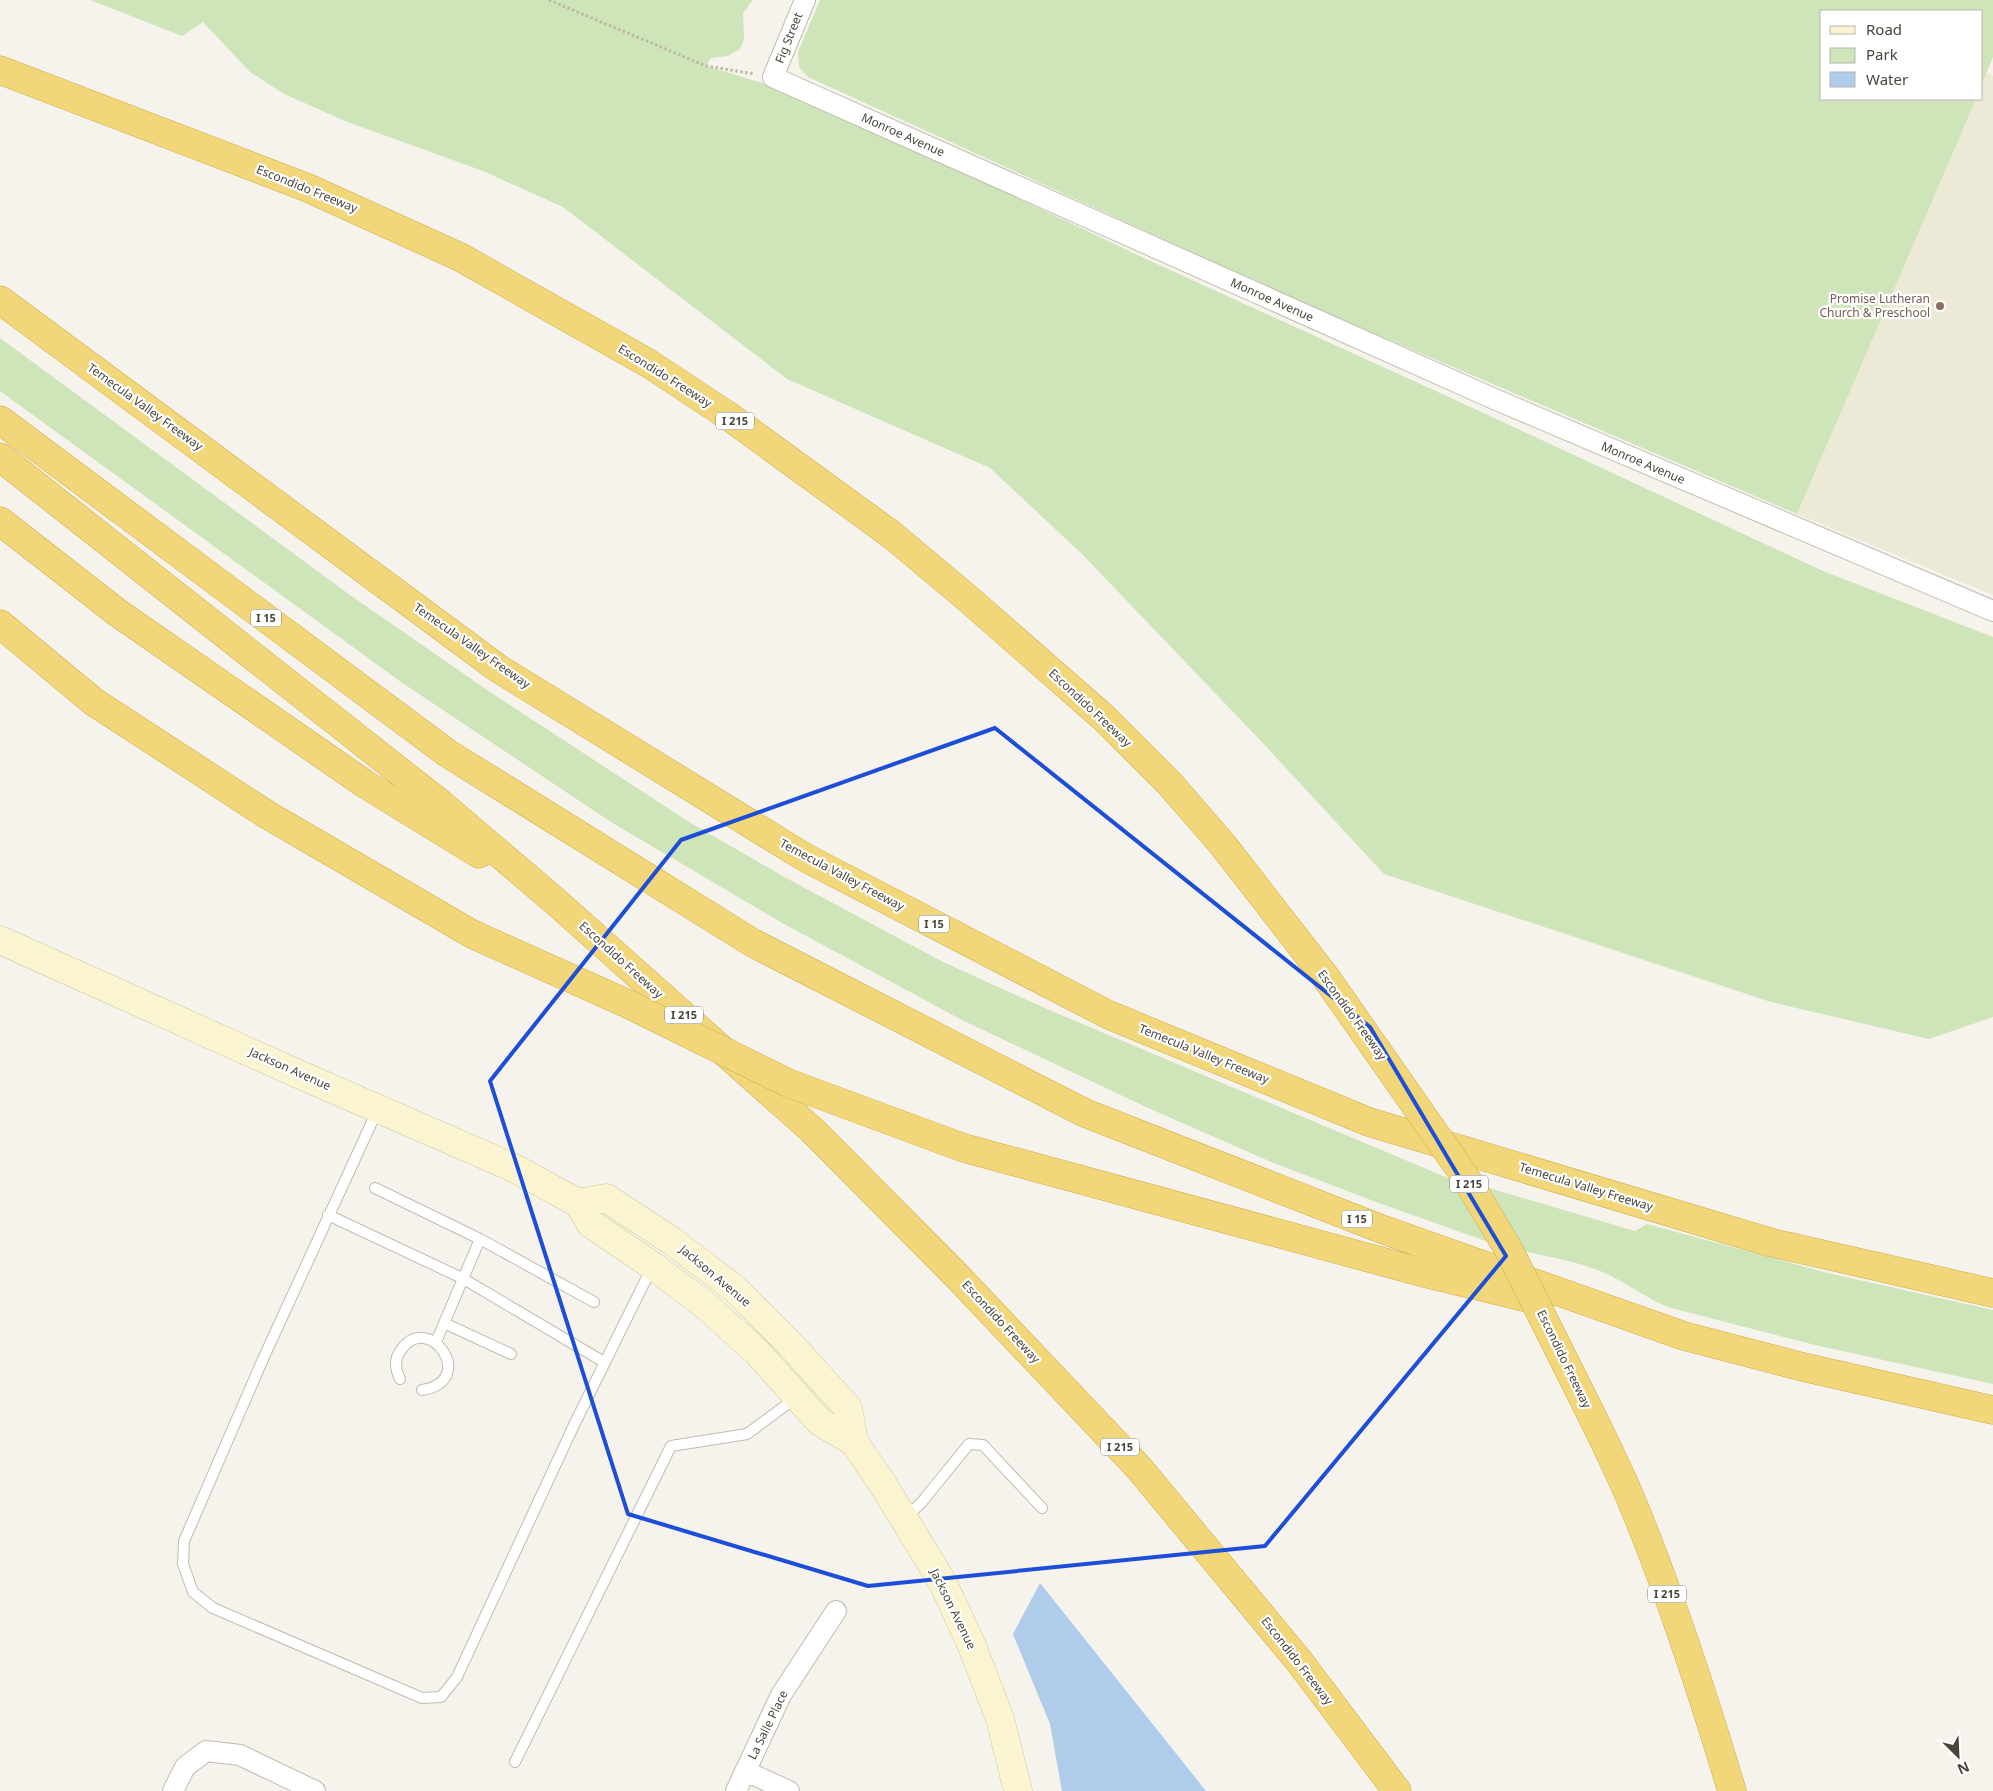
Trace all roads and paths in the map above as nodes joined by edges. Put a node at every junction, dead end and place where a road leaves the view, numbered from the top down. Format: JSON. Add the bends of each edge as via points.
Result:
{"nodes":[{"id":1,"x":549,"y":0,"type":"edge"},
{"id":2,"x":805,"y":0,"type":"edge"},
{"id":3,"x":0,"y":70,"type":"edge"},
{"id":4,"x":773,"y":77,"type":"junction"},
{"id":5,"x":0,"y":300,"type":"edge"},
{"id":6,"x":0,"y":420,"type":"edge"},
{"id":7,"x":0,"y":457,"type":"edge"},
{"id":8,"x":0,"y":521,"type":"edge"},
{"id":9,"x":1993,"y":612,"type":"edge"},
{"id":10,"x":0,"y":624,"type":"edge"},
{"id":11,"x":554,"y":901,"type":"junction"},
{"id":12,"x":0,"y":940,"type":"edge"},
{"id":13,"x":378,"y":1107,"type":"junction"},
{"id":14,"x":375,"y":1188,"type":"dead end"},
{"id":15,"x":578,"y":1203,"type":"junction"},
{"id":16,"x":328,"y":1215,"type":"junction"},
{"id":17,"x":480,"y":1239,"type":"junction"},
{"id":18,"x":653,"y":1266,"type":"junction"},
{"id":19,"x":462,"y":1278,"type":"junction"},
{"id":20,"x":1993,"y":1293,"type":"edge"},
{"id":21,"x":594,"y":1302,"type":"dead end"},
{"id":22,"x":444,"y":1323,"type":"junction"},
{"id":23,"x":1684,"y":1336,"type":"junction"},
{"id":24,"x":436,"y":1342,"type":"junction"},
{"id":25,"x":511,"y":1354,"type":"dead end"},
{"id":26,"x":604,"y":1362,"type":"junction"},
{"id":27,"x":817,"y":1373,"type":"junction"},
{"id":28,"x":400,"y":1379,"type":"dead end"},
{"id":29,"x":422,"y":1390,"type":"dead end"},
{"id":30,"x":798,"y":1396,"type":"junction"},
{"id":31,"x":1993,"y":1410,"type":"edge"},
{"id":32,"x":854,"y":1442,"type":"junction"},
{"id":33,"x":1042,"y":1508,"type":"dead end"},
{"id":34,"x":904,"y":1518,"type":"junction"},
{"id":35,"x":836,"y":1611,"type":"dead end"},
{"id":36,"x":515,"y":1762,"type":"dead end"},
{"id":37,"x":745,"y":1771,"type":"junction"},
{"id":38,"x":173,"y":1791,"type":"edge"},
{"id":39,"x":315,"y":1791,"type":"edge"},
{"id":40,"x":736,"y":1791,"type":"edge"},
{"id":41,"x":789,"y":1791,"type":"edge"},
{"id":42,"x":1018,"y":1791,"type":"edge"},
{"id":43,"x":1397,"y":1791,"type":"edge"},
{"id":44,"x":1732,"y":1791,"type":"edge"}],
"edges":[{"from":1,"to":4,"type":"path","via":[[706,66]]},
{"from":2,"to":4,"type":"street","name":"Fig Street"},
{"from":3,"to":44,"type":"highway","name":"Escondido Freeway","number":"I 215","bridge":true,"via":[[308,188],[460,257],[648,363],[727,415],[892,535],[1103,717],[1170,784],[1223,845],[1327,979],[1464,1175],[1510,1252],[1627,1490],[1705,1703]]},
{"from":4,"to":9,"type":"street","name":"Monroe Avenue","via":[[1492,398]]},
{"from":5,"to":20,"type":"highway","name":"Temecula Valley Freeway","number":"I 15","via":[[499,669],[806,858],[1110,1015],[1369,1122],[1770,1242]]},
{"from":6,"to":23,"type":"highway","number":"I 15","via":[[447,753],[752,943],[1085,1113],[1384,1230]]},
{"from":7,"to":11,"type":"highway","via":[[433,798]]},
{"from":8,"to":11,"type":"highway","via":[[118,613],[365,784]]},
{"from":10,"to":23,"type":"highway","bridge":true,"via":[[94,702],[266,814],[472,934],[628,1004],[788,1083],[964,1148],[1428,1274]]},
{"from":11,"to":43,"type":"highway","name":"Escondido Freeway","number":"I 215","via":[[812,1130],[1139,1468],[1299,1661]]},
{"from":12,"to":13,"type":"main road","name":"Jackson Avenue"},
{"from":13,"to":15,"type":"main road","name":"Jackson Avenue","via":[[514,1168]]},
{"from":13,"to":16,"type":"lane"},
{"from":14,"to":17,"type":"lane"},
{"from":15,"to":18,"type":"main road","name":"Jackson Avenue","via":[[591,1224]]},
{"from":15,"to":27,"type":"main road","name":"Jackson Avenue","via":[[606,1198],[672,1241],[734,1289]]},
{"from":16,"to":19,"type":"lane"},
{"from":16,"to":26,"type":"lane","via":[[184,1541],[183,1564],[193,1592],[214,1608],[422,1698],[441,1697],[457,1677]]},
{"from":17,"to":19,"type":"lane"},
{"from":17,"to":21,"type":"lane"},
{"from":18,"to":26,"type":"lane"},
{"from":18,"to":27,"type":"main road","via":[[670,1262],[684,1269],[788,1362]]},
{"from":18,"to":30,"type":"main road","name":"Jackson Avenue","via":[[742,1338]]},
{"from":19,"to":22,"type":"lane"},
{"from":19,"to":26,"type":"lane"},
{"from":22,"to":24,"type":"lane"},
{"from":22,"to":25,"type":"lane"},
{"from":23,"to":31,"type":"highway","number":"I 15"},
{"from":24,"to":28,"type":"lane","via":[[419,1338],[403,1346],[396,1362]]},
{"from":24,"to":29,"type":"lane","via":[[446,1355],[447,1372],[438,1385]]},
{"from":27,"to":32,"type":"main road","name":"Jackson Avenue","via":[[848,1408]]},
{"from":30,"to":32,"type":"main road","name":"Jackson Avenue","via":[[820,1422]]},
{"from":30,"to":36,"type":"lane","via":[[747,1434],[671,1446]]},
{"from":32,"to":34,"type":"main road","name":"Jackson Avenue"},
{"from":33,"to":34,"type":"lane","via":[[983,1445],[970,1444],[921,1503]]},
{"from":34,"to":42,"type":"main road","name":"Jackson Avenue","via":[[943,1583],[972,1646],[1000,1719]]},
{"from":35,"to":37,"type":"street","name":"La Salle Place","via":[[781,1695]]},
{"from":37,"to":40,"type":"street","name":"La Salle Place"},
{"from":37,"to":41,"type":"street"},
{"from":38,"to":39,"type":"street","via":[[185,1768],[206,1751],[240,1755]]}]}
